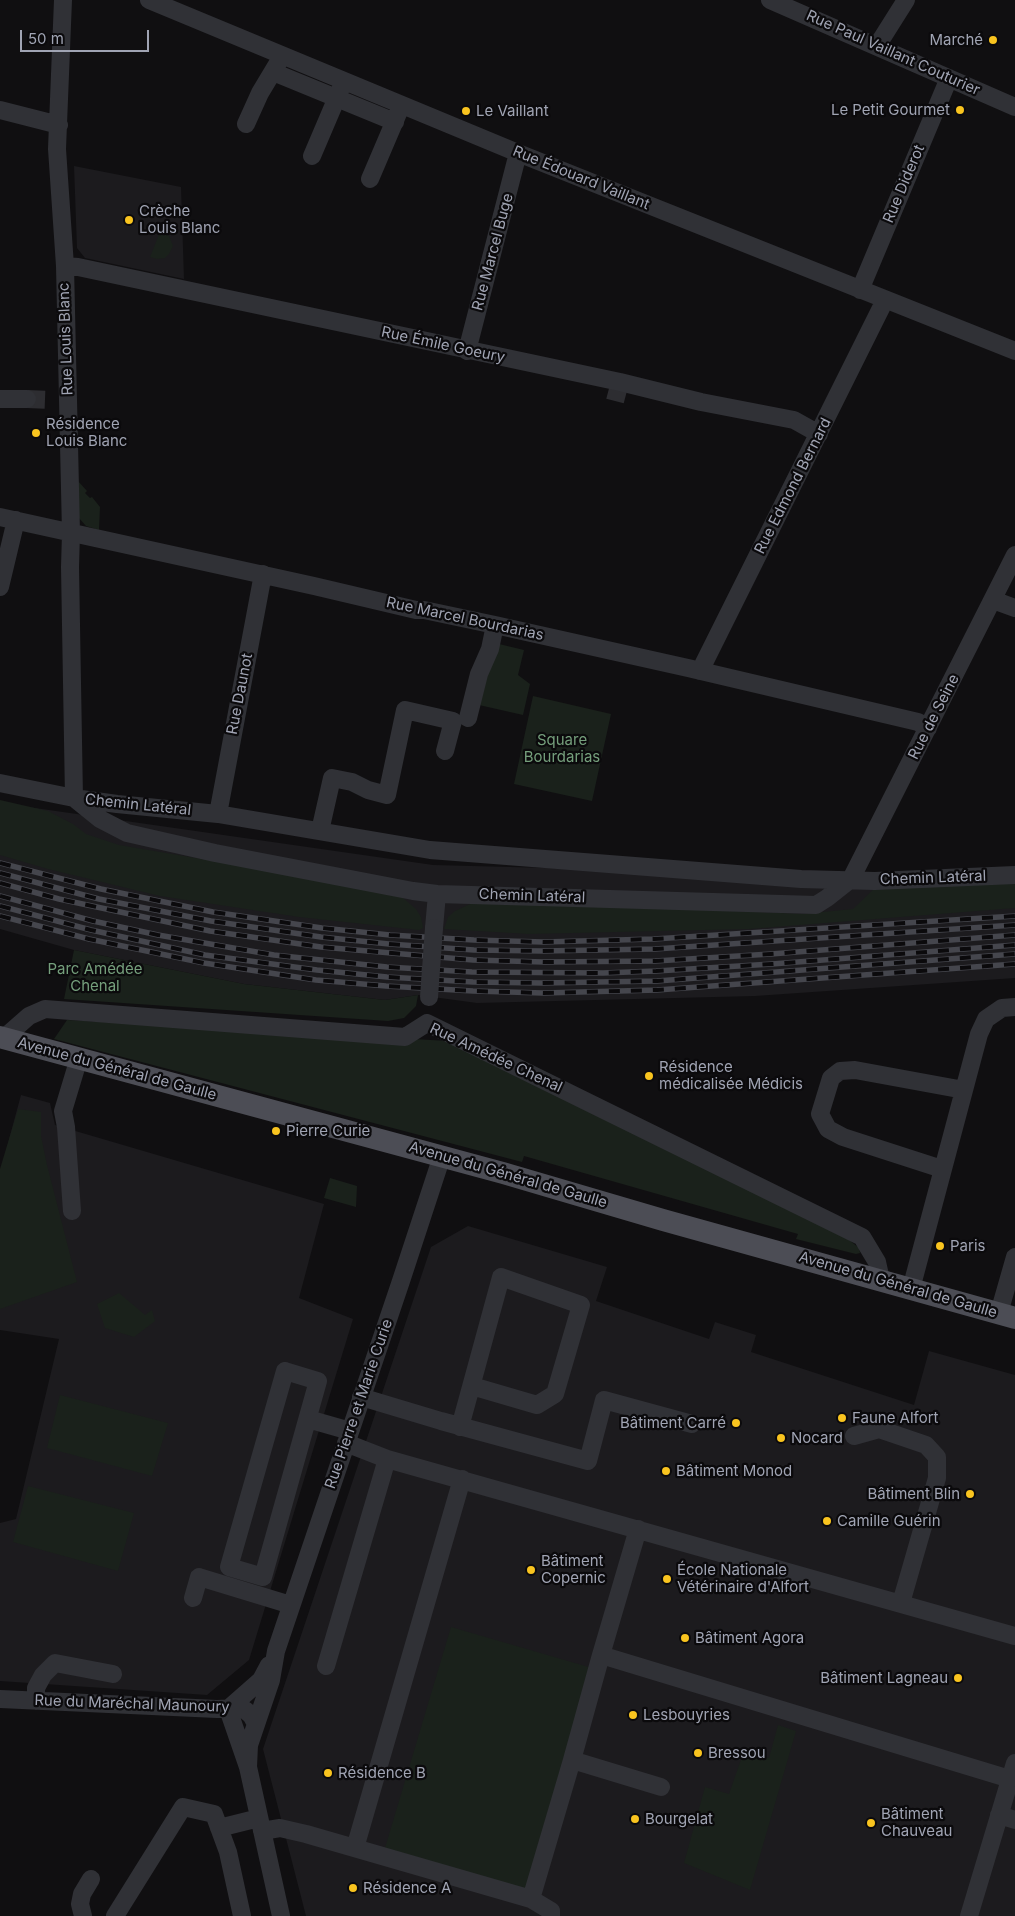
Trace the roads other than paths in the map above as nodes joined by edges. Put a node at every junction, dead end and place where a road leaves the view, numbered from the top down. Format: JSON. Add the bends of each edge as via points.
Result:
{"nodes":[{"id":1,"x":63,"y":0,"type":"edge"},
{"id":2,"x":149,"y":0,"type":"edge"},
{"id":3,"x":770,"y":0,"type":"edge"},
{"id":4,"x":906,"y":0,"type":"edge"},
{"id":5,"x":877,"y":46,"type":"junction"},
{"id":6,"x":283,"y":56,"type":"junction"},
{"id":7,"x":273,"y":72,"type":"junction"},
{"id":8,"x":949,"y":78,"type":"junction"},
{"id":9,"x":344,"y":81,"type":"junction"},
{"id":10,"x":336,"y":97,"type":"junction"},
{"id":11,"x":402,"y":105,"type":"junction"},
{"id":12,"x":1015,"y":107,"type":"edge"},
{"id":13,"x":0,"y":110,"type":"edge"},
{"id":14,"x":395,"y":122,"type":"junction"},
{"id":15,"x":246,"y":124,"type":"dead end"},
{"id":16,"x":58,"y":125,"type":"junction"},
{"id":17,"x":518,"y":153,"type":"junction"},
{"id":18,"x":312,"y":156,"type":"dead end"},
{"id":19,"x":370,"y":180,"type":"dead end"},
{"id":20,"x":64,"y":266,"type":"junction"},
{"id":21,"x":860,"y":290,"type":"junction"},
{"id":22,"x":885,"y":300,"type":"junction"},
{"id":23,"x":467,"y":351,"type":"junction"},
{"id":24,"x":1015,"y":351,"type":"edge"},
{"id":25,"x":0,"y":399,"type":"edge"},
{"id":26,"x":28,"y":399,"type":"tunnel mouth"},
{"id":27,"x":819,"y":434,"type":"junction"},
{"id":28,"x":8,"y":518,"type":"edge"},
{"id":29,"x":71,"y":532,"type":"junction"},
{"id":30,"x":1015,"y":555,"type":"edge"},
{"id":31,"x":263,"y":574,"type":"junction"},
{"id":32,"x":0,"y":587,"type":"edge"},
{"id":33,"x":992,"y":600,"type":"junction"},
{"id":34,"x":1015,"y":608,"type":"edge"},
{"id":35,"x":495,"y":625,"type":"junction"},
{"id":36,"x":700,"y":671,"type":"junction"},
{"id":37,"x":468,"y":718,"type":"dead end"},
{"id":38,"x":928,"y":728,"type":"junction"},
{"id":39,"x":445,"y":751,"type":"dead end"},
{"id":40,"x":0,"y":782,"type":"edge"},
{"id":41,"x":74,"y":798,"type":"junction"},
{"id":42,"x":218,"y":814,"type":"junction"},
{"id":43,"x":320,"y":831,"type":"junction"},
{"id":44,"x":1015,"y":875,"type":"edge"},
{"id":45,"x":851,"y":879,"type":"junction"},
{"id":46,"x":436,"y":894,"type":"junction"},
{"id":47,"x":1009,"y":1008,"type":"edge"},
{"id":48,"x":427,"y":1022,"type":"junction"},
{"id":49,"x":2,"y":1038,"type":"edge"},
{"id":50,"x":79,"y":1058,"type":"junction"},
{"id":51,"x":964,"y":1090,"type":"junction"},
{"id":52,"x":442,"y":1156,"type":"junction"},
{"id":53,"x":942,"y":1169,"type":"junction"},
{"id":54,"x":72,"y":1211,"type":"dead end"},
{"id":55,"x":1015,"y":1257,"type":"edge"},
{"id":56,"x":881,"y":1280,"type":"junction"},
{"id":57,"x":911,"y":1288,"type":"junction"},
{"id":58,"x":1007,"y":1315,"type":"edge"},
{"id":59,"x":472,"y":1386,"type":"junction"},
{"id":60,"x":361,"y":1397,"type":"junction"},
{"id":61,"x":308,"y":1419,"type":"junction"},
{"id":62,"x":692,"y":1424,"type":"dead end"},
{"id":63,"x":460,"y":1426,"type":"junction"},
{"id":64,"x":854,"y":1436,"type":"dead end"},
{"id":65,"x":348,"y":1437,"type":"junction"},
{"id":66,"x":387,"y":1458,"type":"junction"},
{"id":67,"x":462,"y":1480,"type":"junction"},
{"id":68,"x":638,"y":1530,"type":"junction"},
{"id":69,"x":193,"y":1598,"type":"dead end"},
{"id":70,"x":901,"y":1603,"type":"junction"},
{"id":71,"x":291,"y":1605,"type":"junction"},
{"id":72,"x":1015,"y":1636,"type":"edge"},
{"id":73,"x":276,"y":1651,"type":"junction"},
{"id":74,"x":601,"y":1655,"type":"junction"},
{"id":75,"x":326,"y":1666,"type":"dead end"},
{"id":76,"x":113,"y":1674,"type":"dead end"},
{"id":77,"x":0,"y":1699,"type":"edge"},
{"id":78,"x":36,"y":1701,"type":"junction"},
{"id":79,"x":228,"y":1709,"type":"junction"},
{"id":80,"x":256,"y":1724,"type":"junction"},
{"id":81,"x":572,"y":1760,"type":"junction"},
{"id":82,"x":248,"y":1767,"type":"junction"},
{"id":83,"x":1012,"y":1771,"type":"edge"},
{"id":84,"x":661,"y":1787,"type":"dead end"},
{"id":85,"x":1007,"y":1818,"type":"edge"},
{"id":86,"x":260,"y":1824,"type":"junction"},
{"id":87,"x":219,"y":1828,"type":"junction"},
{"id":88,"x":354,"y":1848,"type":"junction"},
{"id":89,"x":91,"y":1879,"type":"dead end"},
{"id":90,"x":531,"y":1899,"type":"junction"},
{"id":91,"x":552,"y":1914,"type":"edge"},
{"id":92,"x":83,"y":1916,"type":"edge"},
{"id":93,"x":115,"y":1916,"type":"edge"},
{"id":94,"x":242,"y":1916,"type":"edge"},
{"id":95,"x":281,"y":1916,"type":"edge"},
{"id":96,"x":968,"y":1916,"type":"edge"}],
"edges":[{"from":1,"to":16,"type":"street","name":"Rue Louis Blanc"},
{"from":2,"to":6,"type":"street","name":"Rue Édouard Vaillant"},
{"from":3,"to":5,"type":"street","name":"Rue Paul Vaillant Couturier"},
{"from":4,"to":5,"type":"street"},
{"from":5,"to":8,"type":"street","name":"Rue Paul Vaillant Couturier"},
{"from":6,"to":7,"type":"street"},
{"from":6,"to":9,"type":"street","name":"Rue Édouard Vaillant"},
{"from":7,"to":10,"type":"street"},
{"from":7,"to":15,"type":"street"},
{"from":8,"to":12,"type":"street","name":"Rue Paul Vaillant Couturier"},
{"from":8,"to":21,"type":"street","name":"Rue Diderot"},
{"from":9,"to":10,"type":"street"},
{"from":9,"to":11,"type":"street","name":"Rue Édouard Vaillant"},
{"from":10,"to":14,"type":"street"},
{"from":10,"to":18,"type":"street"},
{"from":11,"to":14,"type":"street"},
{"from":11,"to":17,"type":"street","name":"Rue Édouard Vaillant"},
{"from":13,"to":16,"type":"street"},
{"from":14,"to":19,"type":"street"},
{"from":16,"to":20,"type":"street","name":"Rue Louis Blanc"},
{"from":17,"to":21,"type":"street","name":"Rue Édouard Vaillant"},
{"from":17,"to":23,"type":"street","name":"Rue Marcel Buge"},
{"from":20,"to":23,"type":"street","name":"Rue Émile Goeury"},
{"from":20,"to":29,"type":"street","name":"Rue Louis Blanc","via":[[61,400]]},
{"from":21,"to":22,"type":"street","name":"Rue Édouard Vaillant"},
{"from":22,"to":24,"type":"street","name":"Rue Édouard Vaillant"},
{"from":22,"to":27,"type":"street","name":"Rue Edmond Bernard"},
{"from":23,"to":27,"type":"street","name":"Rue Émile Goeury","via":[[794,420]]},
{"from":25,"to":26,"type":"street"},
{"from":27,"to":36,"type":"street","name":"Rue Edmond Bernard"},
{"from":28,"to":29,"type":"street","name":"Rue Marcel Bourdarias"},
{"from":28,"to":32,"type":"street"},
{"from":29,"to":31,"type":"street","name":"Rue Marcel Bourdarias"},
{"from":29,"to":41,"type":"street","name":"Rue Louis Blanc"},
{"from":30,"to":33,"type":"street","name":"Rue de Seine"},
{"from":31,"to":35,"type":"street","name":"Rue Marcel Bourdarias","via":[[401,607]]},
{"from":31,"to":42,"type":"street","name":"Rue Daunot"},
{"from":33,"to":34,"type":"street"},
{"from":33,"to":38,"type":"street","name":"Rue de Seine"},
{"from":35,"to":36,"type":"street","name":"Rue Marcel Bourdarias"},
{"from":35,"to":37,"type":"street"},
{"from":36,"to":38,"type":"street","name":"Rue Marcel Bourdarias","via":[[918,722]]},
{"from":38,"to":45,"type":"street","name":"Rue de Seine"},
{"from":39,"to":43,"type":"street","via":[[453,721],[405,710],[387,795],[332,778]]},
{"from":40,"to":41,"type":"street"},
{"from":41,"to":42,"type":"street","name":"Chemin Latéral"},
{"from":41,"to":46,"type":"street","name":"Chemin Latéral","via":[[100,819],[127,833]]},
{"from":42,"to":43,"type":"street","name":"Chemin Latéral"},
{"from":43,"to":45,"type":"street","name":"Chemin Latéral","via":[[430,850],[801,879]]},
{"from":44,"to":45,"type":"street","name":"Chemin Latéral","via":[[875,881]]},
{"from":45,"to":46,"type":"street","name":"Chemin Latéral","via":[[816,905]]},
{"from":46,"to":48,"type":"street","bridge":true},
{"from":47,"to":51,"type":"street","via":[[986,1019]]},
{"from":48,"to":49,"type":"street","name":"Rue Amédée Chenal","via":[[405,1037],[45,1010],[29,1016]]},
{"from":48,"to":56,"type":"street","name":"Rue Amédée Chenal","via":[[862,1238],[877,1262]]},
{"from":49,"to":50,"type":"main road","name":"Avenue du Général de Gaulle"},
{"from":50,"to":52,"type":"main road","name":"Avenue du Général de Gaulle"},
{"from":50,"to":54,"type":"street","via":[[63,1111]]},
{"from":51,"to":53,"type":"street"},
{"from":51,"to":53,"type":"street","via":[[855,1070],[840,1071],[831,1078],[820,1114],[828,1129],[843,1137]]},
{"from":52,"to":56,"type":"main road","name":"Avenue du Général de Gaulle"},
{"from":52,"to":60,"type":"street","name":"Rue Pierre et Marie Curie"},
{"from":53,"to":57,"type":"street"},
{"from":55,"to":58,"type":"street"},
{"from":56,"to":57,"type":"main road","name":"Avenue du Général de Gaulle"},
{"from":57,"to":58,"type":"main road","name":"Avenue du Général de Gaulle"},
{"from":59,"to":59,"type":"street","via":[[537,1405],[555,1394],[581,1305],[501,1277]]},
{"from":59,"to":63,"type":"street"},
{"from":60,"to":63,"type":"street"},
{"from":60,"to":65,"type":"street","name":"Rue Pierre et Marie Curie"},
{"from":61,"to":61,"type":"street","via":[[318,1381],[285,1371],[228,1567],[263,1577]]},
{"from":61,"to":65,"type":"street"},
{"from":62,"to":63,"type":"street","via":[[604,1400],[588,1461]]},
{"from":64,"to":70,"type":"street","via":[[879,1430],[926,1445],[937,1457],[937,1478]]},
{"from":65,"to":66,"type":"street"},
{"from":65,"to":71,"type":"street","name":"Rue Pierre et Marie Curie"},
{"from":66,"to":67,"type":"street"},
{"from":66,"to":75,"type":"street"},
{"from":67,"to":68,"type":"street"},
{"from":67,"to":88,"type":"street"},
{"from":68,"to":70,"type":"street"},
{"from":68,"to":74,"type":"street"},
{"from":69,"to":71,"type":"street","via":[[199,1577]]},
{"from":70,"to":72,"type":"street"},
{"from":71,"to":73,"type":"street","name":"Rue Pierre et Marie Curie"},
{"from":73,"to":79,"type":"street","name":"Rue Pierre et Marie Curie","via":[[261,1680]]},
{"from":73,"to":80,"type":"street","name":"Rue Pierre et Marie Curie","via":[[271,1680]]},
{"from":74,"to":81,"type":"street"},
{"from":74,"to":83,"type":"street"},
{"from":76,"to":78,"type":"street","via":[[55,1664],[43,1675],[36,1688]]},
{"from":77,"to":78,"type":"street","name":"Rue du Maréchal Maunoury"},
{"from":78,"to":79,"type":"street","name":"Rue du Maréchal Maunoury"},
{"from":79,"to":80,"type":"street","name":"Rue du Maréchal Maunoury","via":[[245,1710]]},
{"from":79,"to":82,"type":"street","name":"Rue Pierre et Marie Curie"},
{"from":80,"to":82,"type":"street","name":"Rue Pierre et Marie Curie","via":[[249,1745]]},
{"from":81,"to":84,"type":"street"},
{"from":81,"to":90,"type":"street"},
{"from":82,"to":86,"type":"street","name":"Rue Pierre et Marie Curie"},
{"from":83,"to":85,"type":"street"},
{"from":85,"to":96,"type":"street"},
{"from":86,"to":87,"type":"street"},
{"from":86,"to":88,"type":"street"},
{"from":86,"to":95,"type":"street","name":"Rue Pierre et Marie Curie"},
{"from":87,"to":93,"type":"street","via":[[214,1814],[184,1807]]},
{"from":87,"to":94,"type":"street","via":[[228,1852]]},
{"from":88,"to":90,"type":"street"},
{"from":89,"to":92,"type":"street","via":[[82,1894]]},
{"from":90,"to":91,"type":"street"}]}
